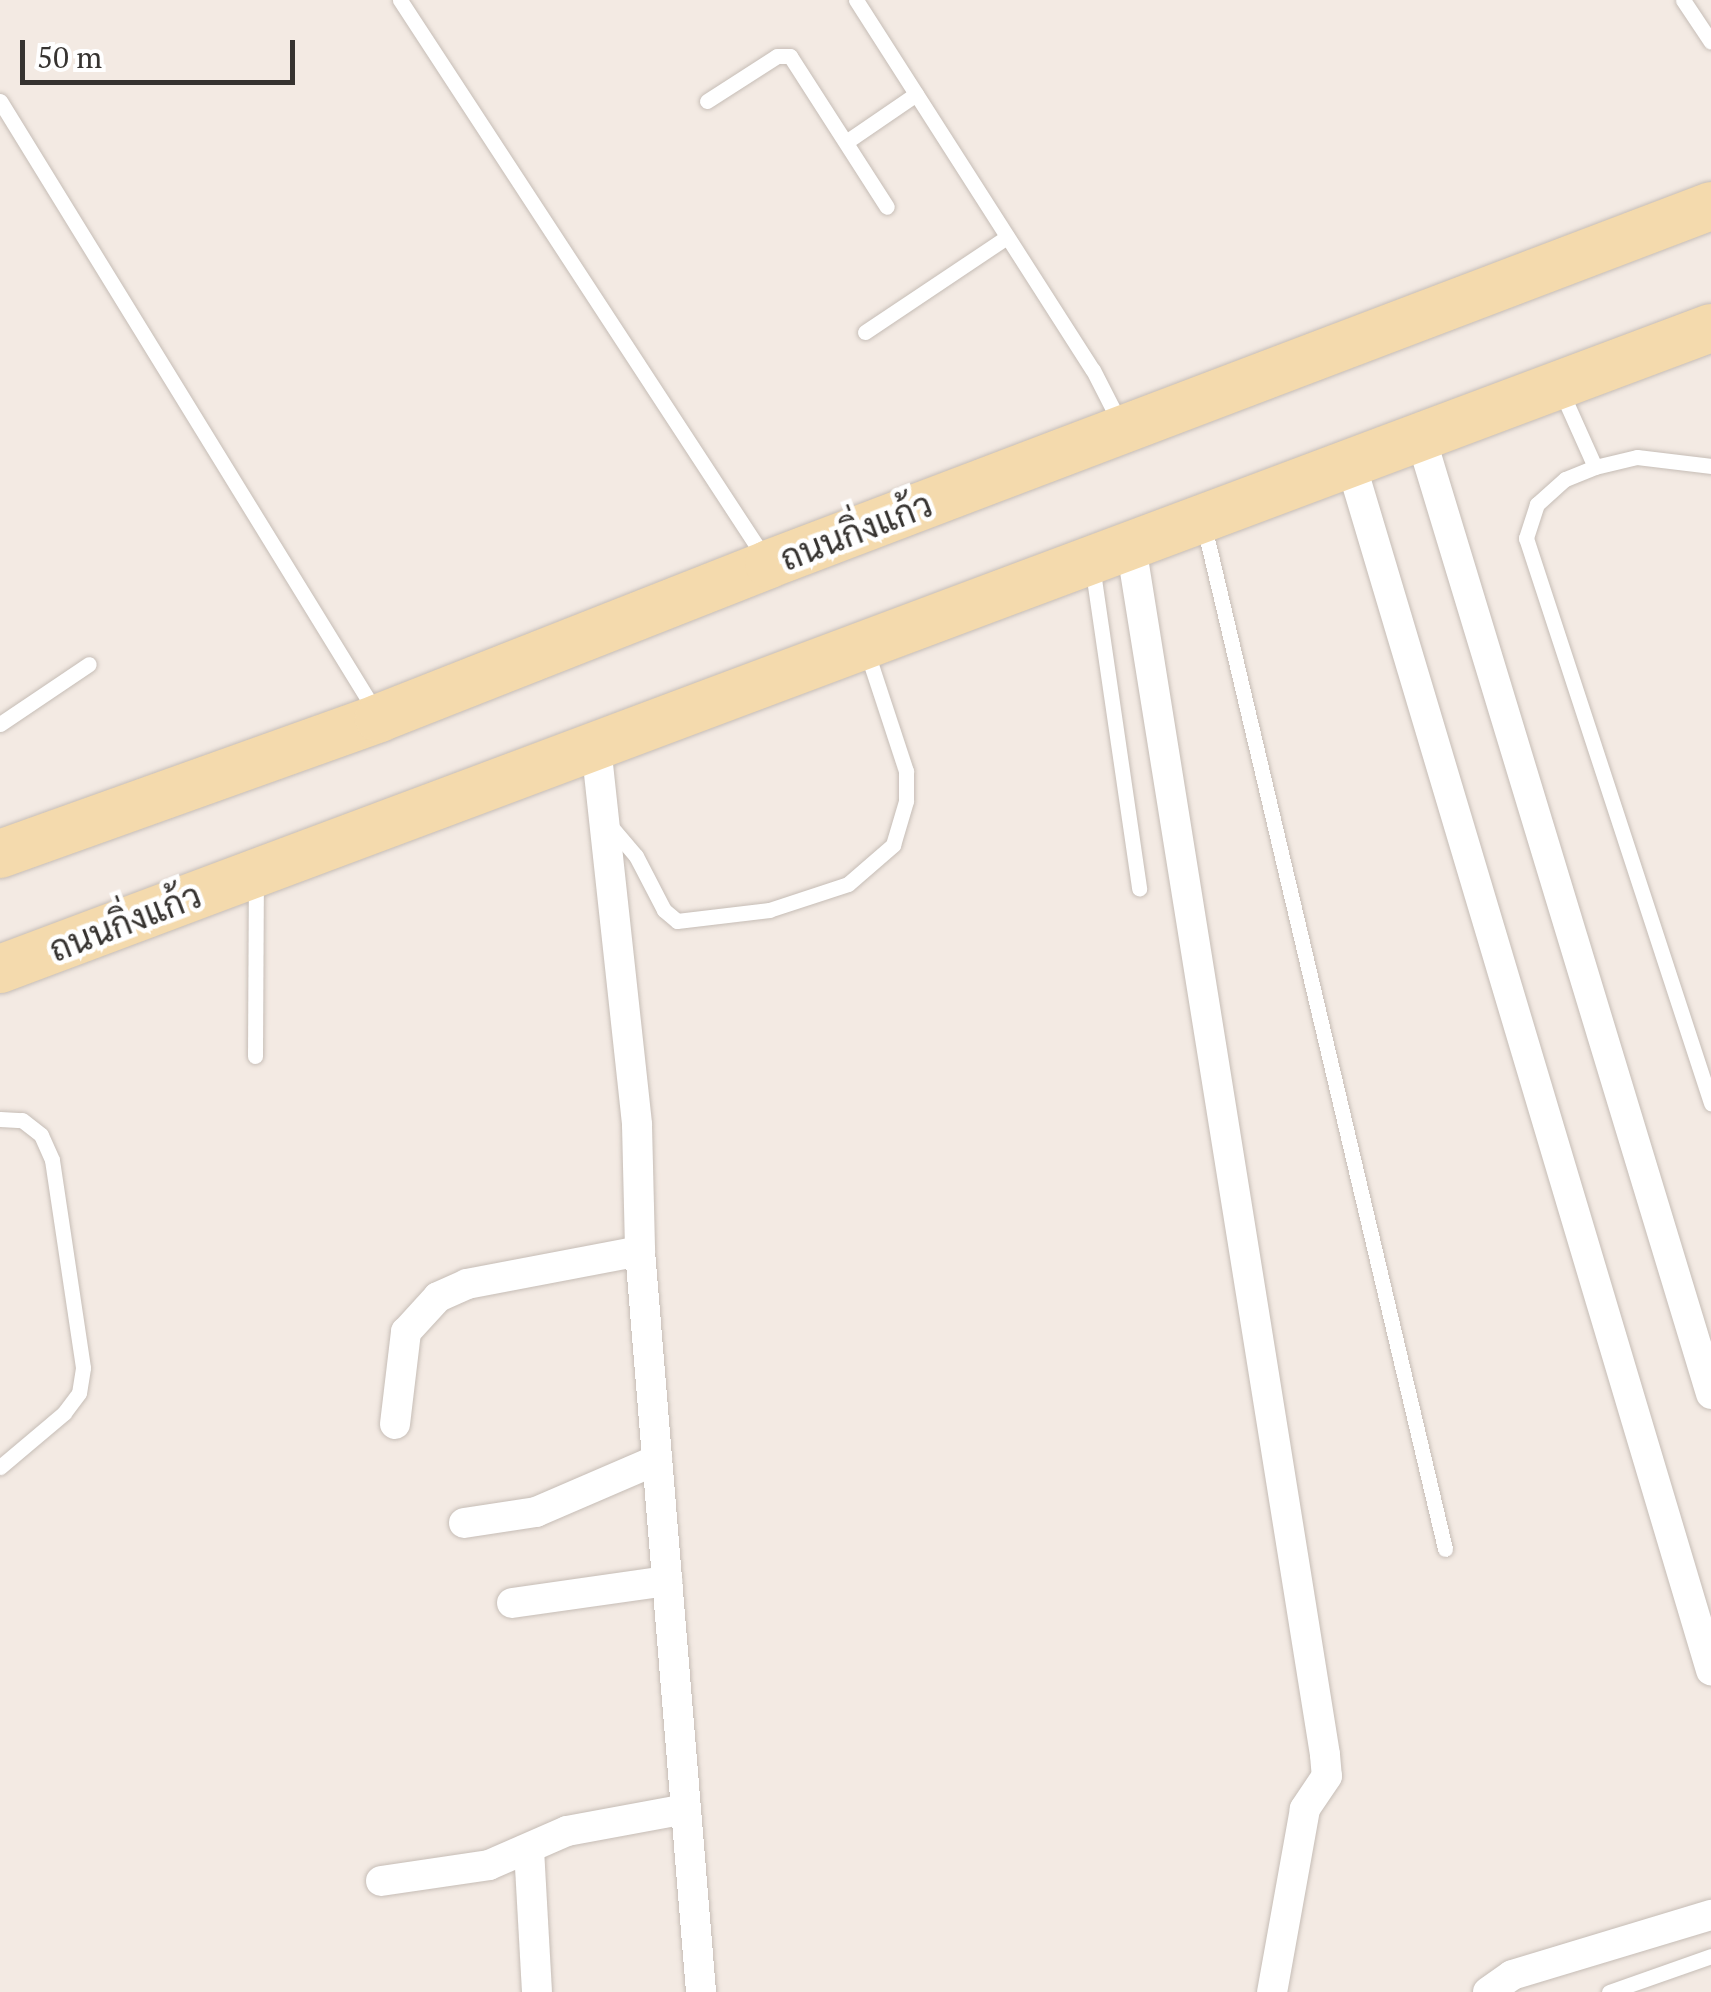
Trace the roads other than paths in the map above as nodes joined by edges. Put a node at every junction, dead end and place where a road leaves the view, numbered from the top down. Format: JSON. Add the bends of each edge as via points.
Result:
{"nodes":[{"id":1,"x":400,"y":0,"type":"edge"},
{"id":2,"x":856,"y":0,"type":"edge"},
{"id":3,"x":1683,"y":0,"type":"edge"},
{"id":4,"x":1711,"y":42,"type":"edge"},
{"id":5,"x":916,"y":94,"type":"junction"},
{"id":6,"x":0,"y":101,"type":"edge"},
{"id":7,"x":707,"y":101,"type":"dead end"},
{"id":8,"x":846,"y":142,"type":"junction"},
{"id":9,"x":1711,"y":206,"type":"edge"},
{"id":10,"x":888,"y":207,"type":"dead end"},
{"id":11,"x":1008,"y":237,"type":"junction"},
{"id":12,"x":1711,"y":328,"type":"edge"},
{"id":13,"x":865,"y":332,"type":"dead end"},
{"id":14,"x":1557,"y":383,"type":"junction"},
{"id":15,"x":1124,"y":431,"type":"junction"},
{"id":16,"x":1421,"y":438,"type":"junction"},
{"id":17,"x":1351,"y":464,"type":"junction"},
{"id":18,"x":1711,"y":466,"type":"edge"},
{"id":19,"x":1595,"y":467,"type":"junction"},
{"id":20,"x":1202,"y":520,"type":"junction"},
{"id":21,"x":1111,"y":554,"type":"junction"},
{"id":22,"x":769,"y":564,"type":"junction"},
{"id":23,"x":864,"y":646,"type":"junction"},
{"id":24,"x":89,"y":664,"type":"dead end"},
{"id":25,"x":379,"y":718,"type":"junction"},
{"id":26,"x":0,"y":724,"type":"edge"},
{"id":27,"x":596,"y":746,"type":"junction"},
{"id":28,"x":604,"y":819,"type":"junction"},
{"id":29,"x":0,"y":854,"type":"edge"},
{"id":30,"x":256,"y":872,"type":"junction"},
{"id":31,"x":1139,"y":889,"type":"dead end"},
{"id":32,"x":0,"y":968,"type":"edge"},
{"id":33,"x":255,"y":1056,"type":"dead end"},
{"id":34,"x":1711,"y":1103,"type":"edge"},
{"id":35,"x":0,"y":1119,"type":"edge"},
{"id":36,"x":640,"y":1252,"type":"junction"},
{"id":37,"x":1711,"y":1394,"type":"edge"},
{"id":38,"x":396,"y":1424,"type":"dead end"},
{"id":39,"x":658,"y":1460,"type":"junction"},
{"id":40,"x":0,"y":1467,"type":"edge"},
{"id":41,"x":464,"y":1523,"type":"dead end"},
{"id":42,"x":1445,"y":1549,"type":"dead end"},
{"id":43,"x":667,"y":1581,"type":"junction"},
{"id":44,"x":512,"y":1602,"type":"dead end"},
{"id":45,"x":1711,"y":1670,"type":"edge"},
{"id":46,"x":686,"y":1809,"type":"junction"},
{"id":47,"x":529,"y":1849,"type":"junction"},
{"id":48,"x":381,"y":1882,"type":"dead end"},
{"id":49,"x":1711,"y":1915,"type":"edge"},
{"id":50,"x":1711,"y":1956,"type":"edge"},
{"id":51,"x":538,"y":1992,"type":"edge"},
{"id":52,"x":701,"y":1992,"type":"edge"},
{"id":53,"x":1272,"y":1992,"type":"edge"},
{"id":54,"x":1488,"y":1992,"type":"edge"},
{"id":55,"x":1608,"y":1992,"type":"edge"}],
"edges":[{"from":1,"to":22,"type":"lane"},
{"from":2,"to":5,"type":"lane"},
{"from":3,"to":4,"type":"lane"},
{"from":5,"to":8,"type":"lane"},
{"from":5,"to":11,"type":"lane"},
{"from":6,"to":25,"type":"lane"},
{"from":7,"to":8,"type":"lane","via":[[777,56],[790,56]]},
{"from":8,"to":10,"type":"lane"},
{"from":9,"to":15,"type":"main road","name":"ถนนกิ่งแก้ว"},
{"from":11,"to":13,"type":"lane"},
{"from":11,"to":15,"type":"lane"},
{"from":12,"to":14,"type":"main road","name":"ถนนกิ่งแก้ว"},
{"from":14,"to":16,"type":"main road","name":"ถนนกิ่งแก้ว"},
{"from":14,"to":19,"type":"lane"},
{"from":15,"to":22,"type":"main road","name":"ถนนกิ่งแก้ว"},
{"from":16,"to":17,"type":"main road","name":"ถนนกิ่งแก้ว"},
{"from":16,"to":37,"type":"street"},
{"from":17,"to":20,"type":"main road","name":"ถนนกิ่งแก้ว"},
{"from":17,"to":45,"type":"street"},
{"from":18,"to":19,"type":"lane","via":[[1637,457]]},
{"from":19,"to":34,"type":"lane","via":[[1564,479],[1536,504],[1526,538]]},
{"from":20,"to":21,"type":"main road","name":"ถนนกิ่งแก้ว"},
{"from":20,"to":42,"type":"lane"},
{"from":21,"to":23,"type":"main road","name":"ถนนกิ่งแก้ว"},
{"from":21,"to":31,"type":"lane"},
{"from":21,"to":53,"type":"street","via":[[1324,1755],[1326,1776],[1305,1809]]},
{"from":22,"to":25,"type":"main road","name":"ถนนกิ่งแก้ว"},
{"from":23,"to":27,"type":"main road","name":"ถนนกิ่งแก้ว"},
{"from":23,"to":28,"type":"lane","via":[[906,771],[906,801],[892,845],[848,884],[769,910],[677,921]]},
{"from":24,"to":26,"type":"lane"},
{"from":25,"to":29,"type":"main road","name":"ถนนกิ่งแก้ว"},
{"from":27,"to":28,"type":"street"},
{"from":27,"to":30,"type":"main road","name":"ถนนกิ่งแก้ว"},
{"from":28,"to":36,"type":"street","via":[[636,1126]]},
{"from":30,"to":32,"type":"main road","name":"ถนนกิ่งแก้ว"},
{"from":30,"to":33,"type":"lane"},
{"from":35,"to":40,"type":"lane","via":[[22,1120],[40,1135],[52,1160],[82,1368],[79,1393],[64,1413]]},
{"from":36,"to":38,"type":"street","via":[[467,1284],[438,1297],[406,1332]]},
{"from":36,"to":39,"type":"street"},
{"from":39,"to":41,"type":"street","via":[[536,1512]]},
{"from":39,"to":43,"type":"street"},
{"from":43,"to":44,"type":"street"},
{"from":43,"to":46,"type":"street"},
{"from":46,"to":47,"type":"street","via":[[567,1831]]},
{"from":46,"to":52,"type":"street"},
{"from":47,"to":48,"type":"street","via":[[457,1872]]},
{"from":47,"to":51,"type":"street"},
{"from":49,"to":54,"type":"street","via":[[1512,1975]]},
{"from":50,"to":55,"type":"lane"}]}
